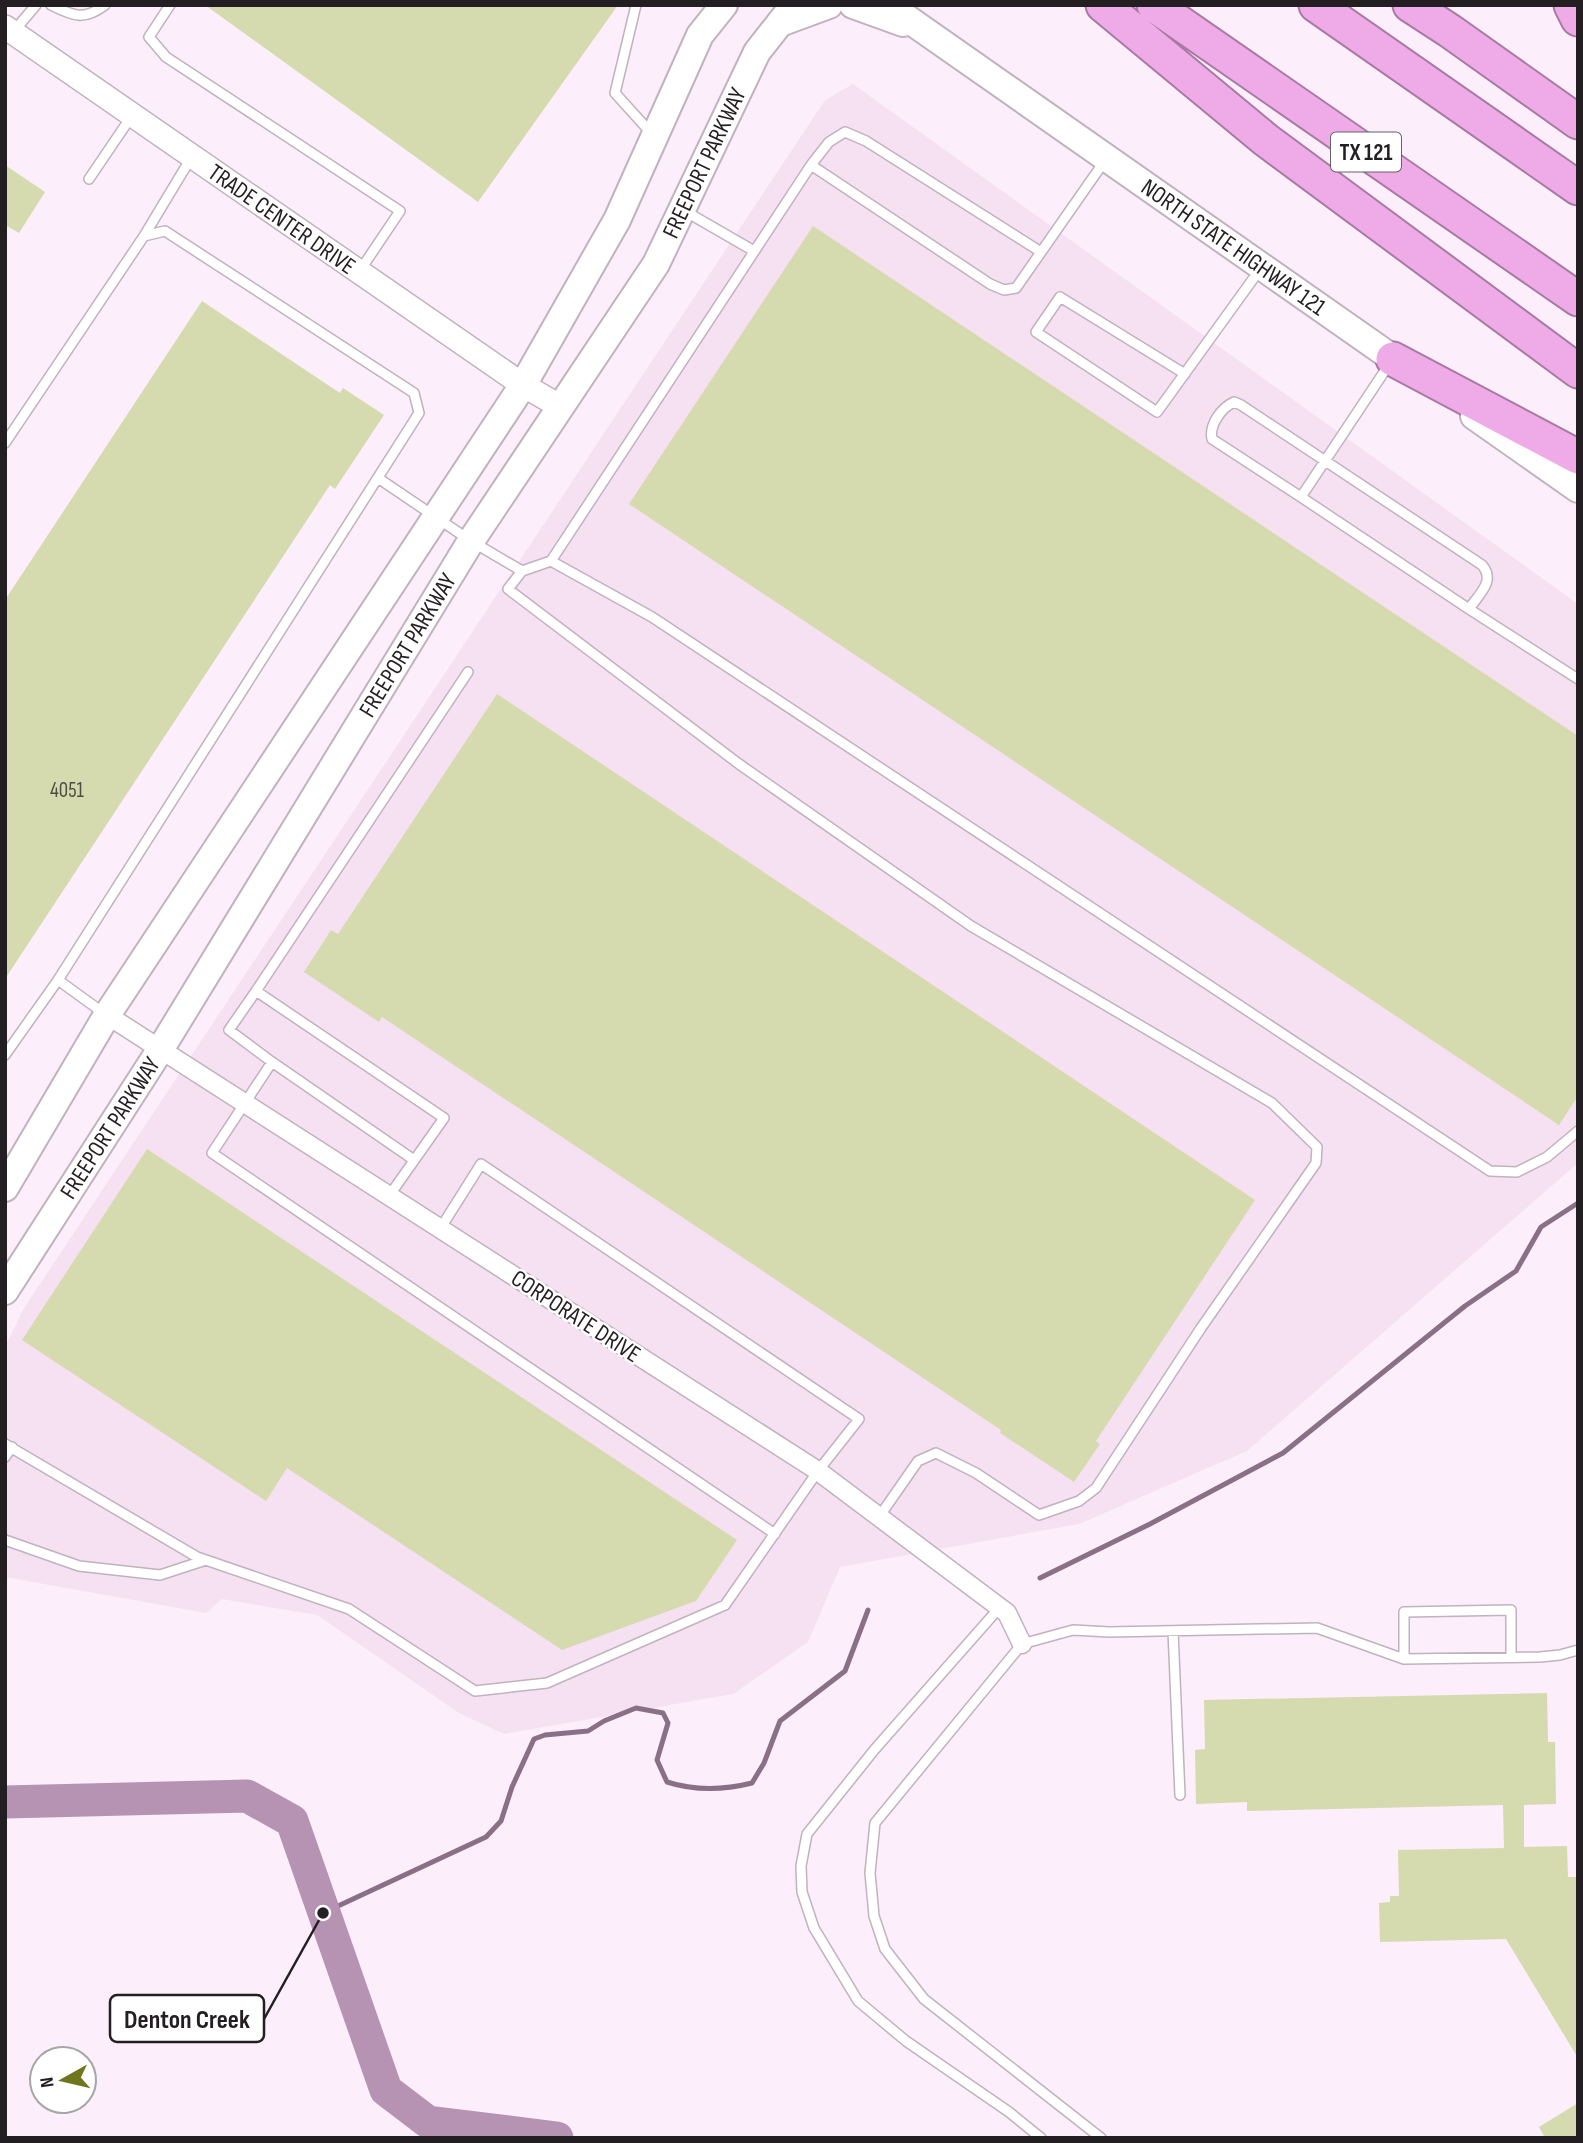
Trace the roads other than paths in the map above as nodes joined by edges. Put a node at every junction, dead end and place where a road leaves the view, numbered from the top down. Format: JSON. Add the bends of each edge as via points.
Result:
{"nodes":[{"id":1,"x":36,"y":5,"type":"edge"},
{"id":2,"x":51,"y":5,"type":"edge"},
{"id":3,"x":105,"y":5,"type":"edge"},
{"id":4,"x":170,"y":5,"type":"edge"},
{"id":5,"x":636,"y":5,"type":"edge"},
{"id":6,"x":724,"y":5,"type":"edge"},
{"id":7,"x":829,"y":5,"type":"edge"},
{"id":8,"x":853,"y":5,"type":"edge"},
{"id":9,"x":888,"y":5,"type":"edge"},
{"id":10,"x":909,"y":5,"type":"edge"},
{"id":11,"x":1103,"y":5,"type":"edge"},
{"id":12,"x":1154,"y":5,"type":"edge"},
{"id":13,"x":1316,"y":5,"type":"edge"},
{"id":14,"x":1410,"y":5,"type":"edge"},
{"id":15,"x":1571,"y":5,"type":"edge"},
{"id":16,"x":787,"y":14,"type":"edge"},
{"id":17,"x":1578,"y":19,"type":"edge"},
{"id":18,"x":9,"y":30,"type":"edge"},
{"id":19,"x":931,"y":34,"type":"junction"},
{"id":20,"x":132,"y":115,"type":"junction"},
{"id":21,"x":1578,"y":122,"type":"edge"},
{"id":22,"x":653,"y":136,"type":"junction"},
{"id":23,"x":192,"y":156,"type":"junction"},
{"id":24,"x":1107,"y":158,"type":"junction"},
{"id":25,"x":811,"y":166,"type":"junction"},
{"id":26,"x":89,"y":179,"type":"dead end"},
{"id":27,"x":1578,"y":188,"type":"edge"},
{"id":28,"x":682,"y":210,"type":"junction"},
{"id":29,"x":145,"y":236,"type":"junction"},
{"id":30,"x":754,"y":251,"type":"junction"},
{"id":31,"x":1041,"y":252,"type":"junction"},
{"id":32,"x":1262,"y":267,"type":"junction"},
{"id":33,"x":359,"y":272,"type":"junction"},
{"id":34,"x":1578,"y":299,"type":"edge"},
{"id":35,"x":1393,"y":359,"type":"junction"},
{"id":36,"x":1578,"y":371,"type":"edge"},
{"id":37,"x":1185,"y":374,"type":"junction"},
{"id":38,"x":523,"y":385,"type":"junction"},
{"id":39,"x":561,"y":407,"type":"junction"},
{"id":40,"x":5,"y":443,"type":"edge"},
{"id":41,"x":1578,"y":457,"type":"edge"},
{"id":42,"x":1325,"y":461,"type":"junction"},
{"id":43,"x":378,"y":478,"type":"junction"},
{"id":44,"x":1578,"y":489,"type":"edge"},
{"id":45,"x":1300,"y":497,"type":"junction"},
{"id":46,"x":436,"y":517,"type":"junction"},
{"id":47,"x":471,"y":541,"type":"junction"},
{"id":48,"x":551,"y":561,"type":"junction"},
{"id":49,"x":522,"y":571,"type":"junction"},
{"id":50,"x":1469,"y":609,"type":"junction"},
{"id":51,"x":468,"y":672,"type":"dead end"},
{"id":52,"x":1576,"y":674,"type":"edge"},
{"id":53,"x":58,"y":980,"type":"junction"},
{"id":54,"x":257,"y":991,"type":"junction"},
{"id":55,"x":107,"y":1015,"type":"junction"},
{"id":56,"x":160,"y":1050,"type":"junction"},
{"id":57,"x":5,"y":1055,"type":"edge"},
{"id":58,"x":272,"y":1062,"type":"junction"},
{"id":59,"x":246,"y":1105,"type":"junction"},
{"id":60,"x":1578,"y":1131,"type":"edge"},
{"id":61,"x":414,"y":1160,"type":"junction"},
{"id":62,"x":5,"y":1188,"type":"edge"},
{"id":63,"x":389,"y":1196,"type":"junction"},
{"id":64,"x":440,"y":1229,"type":"junction"},
{"id":65,"x":7,"y":1283,"type":"edge"},
{"id":66,"x":8,"y":1445,"type":"edge"},
{"id":67,"x":5,"y":1457,"type":"edge"},
{"id":68,"x":818,"y":1471,"type":"junction"},
{"id":69,"x":879,"y":1517,"type":"junction"},
{"id":70,"x":775,"y":1534,"type":"junction"},
{"id":71,"x":5,"y":1541,"type":"edge"},
{"id":72,"x":206,"y":1560,"type":"junction"},
{"id":73,"x":1000,"y":1607,"type":"junction"},
{"id":74,"x":1173,"y":1631,"type":"junction"},
{"id":75,"x":1022,"y":1644,"type":"junction"},
{"id":76,"x":1578,"y":1650,"type":"edge"},
{"id":77,"x":1511,"y":1656,"type":"junction"},
{"id":78,"x":1404,"y":1659,"type":"junction"},
{"id":79,"x":1180,"y":1795,"type":"dead end"},
{"id":80,"x":1041,"y":2138,"type":"edge"},
{"id":81,"x":1101,"y":2138,"type":"edge"}],
"edges":[{"from":1,"to":18,"type":"lane"},
{"from":2,"to":3,"type":"lane","via":[[73,16],[93,14]]},
{"from":4,"to":33,"type":"lane","via":[[149,37],[166,57],[400,211]]},
{"from":5,"to":22,"type":"lane","via":[[615,93]]},
{"from":6,"to":22,"type":"main road","name":"FREEPORT PARKWAY","via":[[700,35]]},
{"from":7,"to":16,"type":"main road"},
{"from":8,"to":19,"type":"main road"},
{"from":9,"to":19,"type":"main road","name":"NORTH STATE HIGHWAY 121"},
{"from":10,"to":19,"type":"main road"},
{"from":11,"to":36,"type":"highway","via":[[1266,140]]},
{"from":12,"to":34,"type":"highway","number":"TX 121"},
{"from":13,"to":27,"type":"highway"},
{"from":14,"to":21,"type":"highway"},
{"from":15,"to":17,"type":"highway"},
{"from":16,"to":28,"type":"main road","name":"FREEPORT PARKWAY","via":[[757,52]]},
{"from":18,"to":20,"type":"street","name":"TRADE CENTER DRIVE"},
{"from":19,"to":24,"type":"main road","name":"NORTH STATE HIGHWAY 121"},
{"from":20,"to":23,"type":"street","name":"TRADE CENTER DRIVE"},
{"from":20,"to":26,"type":"lane"},
{"from":22,"to":38,"type":"main road","name":"FREEPORT PARKWAY","via":[[617,220]]},
{"from":23,"to":29,"type":"lane"},
{"from":23,"to":33,"type":"street","name":"TRADE CENTER DRIVE"},
{"from":24,"to":31,"type":"lane"},
{"from":24,"to":32,"type":"main road","name":"NORTH STATE HIGHWAY 121"},
{"from":25,"to":30,"type":"lane"},
{"from":25,"to":31,"type":"lane","via":[[830,142],[845,132]]},
{"from":25,"to":31,"type":"lane","via":[[1004,290],[1016,288]]},
{"from":28,"to":30,"type":"lane"},
{"from":28,"to":39,"type":"main road","name":"FREEPORT PARKWAY","via":[[656,264]]},
{"from":29,"to":40,"type":"lane"},
{"from":29,"to":43,"type":"lane","via":[[164,231],[414,393],[419,413]]},
{"from":30,"to":48,"type":"lane"},
{"from":32,"to":35,"type":"main road","name":"NORTH STATE HIGHWAY 121"},
{"from":32,"to":37,"type":"lane"},
{"from":33,"to":38,"type":"street","name":"TRADE CENTER DRIVE"},
{"from":35,"to":41,"type":"highway"},
{"from":35,"to":42,"type":"lane"},
{"from":35,"to":44,"type":"main road","name":"NORTH STATE HIGHWAY 121"},
{"from":37,"to":37,"type":"lane","via":[[1157,412],[1036,332],[1060,297]]},
{"from":38,"to":39,"type":"street","name":"TRADE CENTER DRIVE"},
{"from":38,"to":46,"type":"main road","name":"FREEPORT PARKWAY"},
{"from":39,"to":47,"type":"main road","name":"FREEPORT PARKWAY"},
{"from":42,"to":45,"type":"lane"},
{"from":42,"to":45,"type":"lane","via":[[1234,402],[1214,423],[1212,439]]},
{"from":42,"to":50,"type":"lane","via":[[1482,565],[1489,581]]},
{"from":43,"to":46,"type":"lane"},
{"from":43,"to":53,"type":"lane"},
{"from":45,"to":50,"type":"lane"},
{"from":46,"to":47,"type":"lane"},
{"from":46,"to":55,"type":"main road","name":"FREEPORT PARKWAY"},
{"from":47,"to":49,"type":"lane"},
{"from":47,"to":56,"type":"main road","name":"FREEPORT PARKWAY"},
{"from":48,"to":49,"type":"lane"},
{"from":48,"to":60,"type":"lane","via":[[652,617],[1490,1171],[1517,1172],[1547,1157]]},
{"from":49,"to":69,"type":"lane","via":[[508,589],[738,764],[971,926],[1272,1102],[1317,1147],[1315,1163],[1096,1488],[1079,1501],[1038,1515],[976,1473],[936,1453],[918,1461]]},
{"from":50,"to":52,"type":"lane"},
{"from":51,"to":54,"type":"lane"},
{"from":53,"to":55,"type":"lane"},
{"from":53,"to":57,"type":"lane"},
{"from":54,"to":58,"type":"lane","via":[[229,1030]]},
{"from":54,"to":61,"type":"lane","via":[[444,1118]]},
{"from":55,"to":56,"type":"street","name":"CORPORATE DRIVE"},
{"from":55,"to":62,"type":"main road","name":"FREEPORT PARKWAY"},
{"from":56,"to":59,"type":"street","name":"CORPORATE DRIVE"},
{"from":56,"to":65,"type":"main road","name":"FREEPORT PARKWAY"},
{"from":58,"to":59,"type":"lane"},
{"from":58,"to":61,"type":"lane"},
{"from":59,"to":63,"type":"street","name":"CORPORATE DRIVE"},
{"from":59,"to":70,"type":"lane","via":[[212,1153]]},
{"from":61,"to":63,"type":"lane"},
{"from":63,"to":64,"type":"street","name":"CORPORATE DRIVE"},
{"from":64,"to":68,"type":"street","name":"CORPORATE DRIVE"},
{"from":64,"to":68,"type":"lane","via":[[481,1164],[859,1419]]},
{"from":66,"to":67,"type":"lane"},
{"from":66,"to":72,"type":"lane"},
{"from":68,"to":69,"type":"street","name":"CORPORATE DRIVE"},
{"from":68,"to":70,"type":"lane"},
{"from":69,"to":73,"type":"street","name":"CORPORATE DRIVE"},
{"from":70,"to":72,"type":"lane","via":[[726,1605],[547,1683],[475,1691],[349,1609]]},
{"from":71,"to":72,"type":"lane","via":[[79,1566],[160,1575]]},
{"from":73,"to":75,"type":"street","name":"CORPORATE DRIVE"},
{"from":73,"to":80,"type":"lane","via":[[807,1834],[802,1892],[814,1928],[858,2001],[905,2042]]},
{"from":74,"to":75,"type":"lane","via":[[1073,1630]]},
{"from":74,"to":78,"type":"lane","via":[[1317,1628]]},
{"from":74,"to":79,"type":"lane"},
{"from":75,"to":81,"type":"lane","via":[[875,1823],[870,1873],[874,1916],[885,1949],[924,1999]]},
{"from":76,"to":77,"type":"lane","via":[[1540,1657]]},
{"from":77,"to":78,"type":"lane"},
{"from":77,"to":78,"type":"lane","via":[[1511,1610],[1404,1612]]}]}
